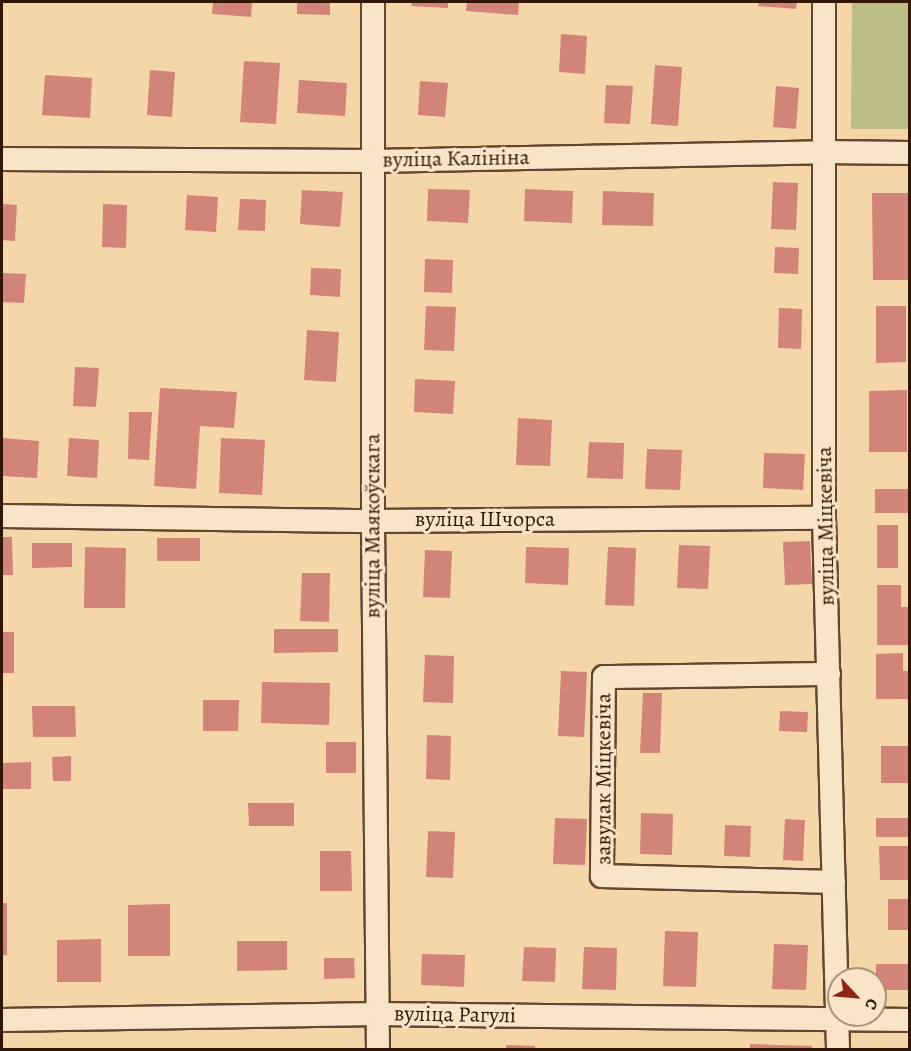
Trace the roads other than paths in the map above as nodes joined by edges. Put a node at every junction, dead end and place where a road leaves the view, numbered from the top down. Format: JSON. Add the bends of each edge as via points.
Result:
{"nodes":[{"id":1,"x":373,"y":2,"type":"edge"},
{"id":2,"x":824,"y":2,"type":"edge"},
{"id":3,"x":824,"y":152,"type":"junction"},
{"id":4,"x":909,"y":153,"type":"edge"},
{"id":5,"x":2,"y":159,"type":"edge"},
{"id":6,"x":372,"y":161,"type":"junction"},
{"id":7,"x":2,"y":516,"type":"edge"},
{"id":8,"x":824,"y":519,"type":"junction"},
{"id":9,"x":373,"y":521,"type":"junction"},
{"id":10,"x":829,"y":674,"type":"junction"},
{"id":11,"x":834,"y":882,"type":"junction"},
{"id":12,"x":836,"y":967,"type":"edge"},
{"id":13,"x":378,"y":1014,"type":"junction"},
{"id":14,"x":2,"y":1020,"type":"edge"},
{"id":15,"x":887,"y":1020,"type":"edge"},
{"id":16,"x":909,"y":1020,"type":"edge"},
{"id":17,"x":827,"y":1021,"type":"edge"},
{"id":18,"x":838,"y":1027,"type":"edge"},
{"id":19,"x":378,"y":1050,"type":"edge"},
{"id":20,"x":838,"y":1050,"type":"edge"}],
"edges":[{"from":1,"to":6,"type":"street","name":"вуліца Маякоўскага"},
{"from":2,"to":3,"type":"street","name":"вуліца Міцкевіча"},
{"from":3,"to":4,"type":"street","name":"вуліца Калініна"},
{"from":3,"to":6,"type":"street","name":"вуліца Калініна"},
{"from":3,"to":8,"type":"street","name":"вуліца Міцкевіча"},
{"from":5,"to":6,"type":"street","name":"вуліца Калініна"},
{"from":6,"to":9,"type":"street","name":"вуліца Маякоўскага"},
{"from":7,"to":9,"type":"street","name":"вуліца Шчорса"},
{"from":8,"to":9,"type":"street","name":"вуліца Шчорса"},
{"from":8,"to":10,"type":"street","name":"вуліца Міцкевіча"},
{"from":9,"to":13,"type":"street","name":"вуліца Маякоўскага"},
{"from":10,"to":11,"type":"street","name":"вуліца Міцкевіча"},
{"from":10,"to":11,"type":"street","name":"завулак Міцкевіча","via":[[604,677],[602,876]]},
{"from":11,"to":12,"type":"street","name":"вуліца Міцкевіча"},
{"from":13,"to":14,"type":"street","name":"вуліца Рагулі"},
{"from":13,"to":17,"type":"street","name":"вуліца Рагулі"},
{"from":13,"to":19,"type":"street","name":"вуліца Маякоўскага"},
{"from":15,"to":16,"type":"street","name":"вуліца Рагулі"},
{"from":18,"to":20,"type":"street","name":"вуліца Міцкевіча"}]}
